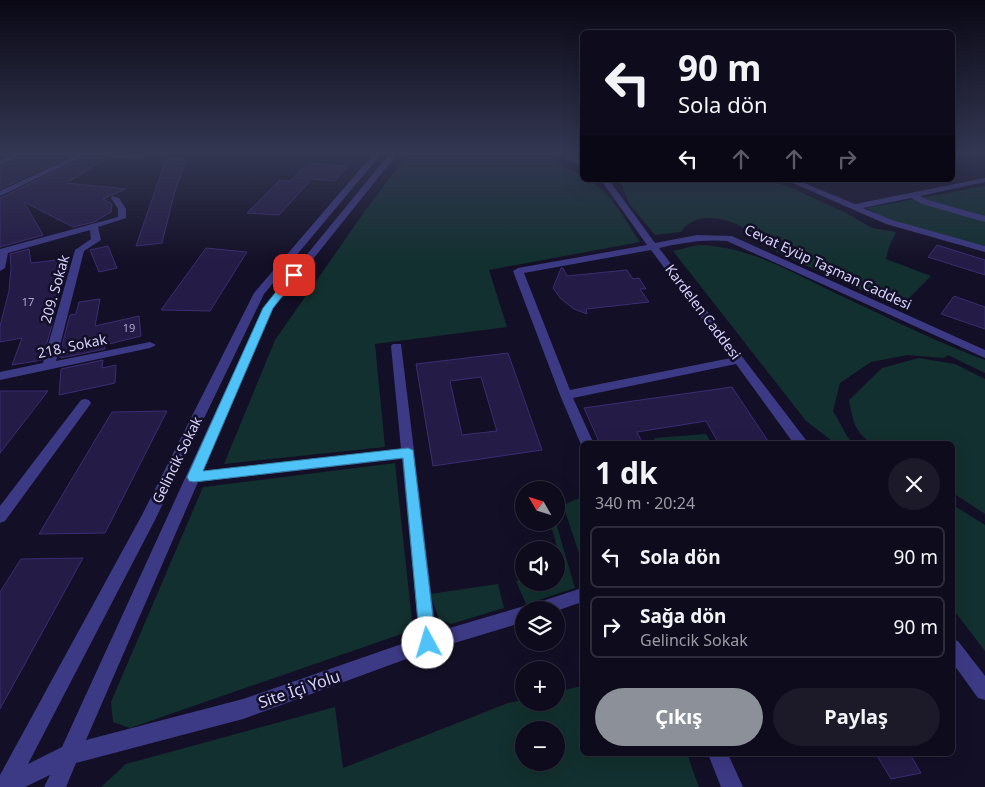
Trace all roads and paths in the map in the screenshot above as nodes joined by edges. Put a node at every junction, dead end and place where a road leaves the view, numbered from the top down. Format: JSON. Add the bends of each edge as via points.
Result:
{"nodes":[{"id":1,"x":349,"y":190,"type":"edge"},
{"id":2,"x":355,"y":190,"type":"edge"},
{"id":3,"x":612,"y":190,"type":"edge"},
{"id":4,"x":813,"y":190,"type":"edge"},
{"id":5,"x":938,"y":190,"type":"edge"},
{"id":6,"x":912,"y":195,"type":"junction"},
{"id":7,"x":115,"y":198,"type":"dead end"},
{"id":8,"x":854,"y":207,"type":"junction"},
{"id":9,"x":985,"y":219,"type":"edge"},
{"id":10,"x":94,"y":227,"type":"junction"},
{"id":11,"x":653,"y":247,"type":"junction"},
{"id":12,"x":985,"y":249,"type":"edge"},
{"id":13,"x":2,"y":252,"type":"edge"},
{"id":14,"x":0,"y":268,"type":"edge"},
{"id":15,"x":282,"y":290,"type":"junction"},
{"id":16,"x":259,"y":293,"type":"junction"},
{"id":17,"x":150,"y":345,"type":"dead end"},
{"id":18,"x":397,"y":346,"type":"dead end"},
{"id":19,"x":985,"y":354,"type":"edge"},
{"id":20,"x":739,"y":360,"type":"junction"},
{"id":21,"x":48,"y":367,"type":"junction"},
{"id":22,"x":0,"y":376,"type":"edge"},
{"id":23,"x":566,"y":395,"type":"junction"},
{"id":24,"x":84,"y":403,"type":"dead end"},
{"id":25,"x":586,"y":441,"type":"edge"},
{"id":26,"x":800,"y":441,"type":"edge"},
{"id":27,"x":408,"y":453,"type":"junction"},
{"id":28,"x":194,"y":477,"type":"junction"},
{"id":29,"x":0,"y":517,"type":"edge"},
{"id":30,"x":580,"y":596,"type":"edge"},
{"id":31,"x":564,"y":601,"type":"edge"},
{"id":32,"x":515,"y":617,"type":"edge"},
{"id":33,"x":428,"y":643,"type":"junction"},
{"id":34,"x":955,"y":651,"type":"edge"},
{"id":35,"x":985,"y":691,"type":"edge"},
{"id":36,"x":70,"y":754,"type":"junction"},
{"id":37,"x":719,"y":756,"type":"edge"},
{"id":38,"x":4,"y":786,"type":"edge"},
{"id":39,"x":55,"y":787,"type":"edge"},
{"id":40,"x":732,"y":787,"type":"edge"}],
"edges":[{"from":1,"to":16,"type":"street","name":"Gelincik Sokak"},
{"from":2,"to":15,"type":"street","name":"Gelincik Sokak"},
{"from":3,"to":11,"type":"street","name":"Kardelen Caddesi"},
{"from":4,"to":8,"type":"street"},
{"from":5,"to":6,"type":"street"},
{"from":6,"to":8,"type":"street"},
{"from":6,"to":9,"type":"street","via":[[925,202]]},
{"from":7,"to":10,"type":"street","name":"209. Sokak","via":[[122,209],[122,218]]},
{"from":8,"to":12,"type":"street","via":[[896,225]]},
{"from":10,"to":13,"type":"street","name":"209. Sokak"},
{"from":10,"to":21,"type":"street","name":"209. Sokak","via":[[96,240],[80,250]]},
{"from":11,"to":19,"type":"street","name":"Cevat Eyüp Taşman Caddesi","via":[[709,235],[735,240]]},
{"from":11,"to":20,"type":"street","name":"Kardelen Caddesi"},
{"from":11,"to":23,"type":"street","name":"Cevat Eyüp Taşman Caddesi","via":[[518,271]]},
{"from":13,"to":14,"type":"street"},
{"from":15,"to":16,"type":"street"},
{"from":15,"to":28,"type":"street","name":"Gelincik Sokak","via":[[268,308]]},
{"from":16,"to":38,"type":"street","name":"Gelincik Sokak","via":[[152,511]]},
{"from":17,"to":21,"type":"street","name":"218. Sokak"},
{"from":18,"to":27,"type":"street"},
{"from":20,"to":23,"type":"street"},
{"from":20,"to":26,"type":"street","name":"Kardelen Caddesi"},
{"from":21,"to":22,"type":"street","name":"218. Sokak"},
{"from":23,"to":25,"type":"street"},
{"from":24,"to":29,"type":"street"},
{"from":27,"to":28,"type":"street"},
{"from":27,"to":33,"type":"street"},
{"from":28,"to":36,"type":"street","name":"Gelincik Sokak"},
{"from":30,"to":31,"type":"street"},
{"from":32,"to":33,"type":"street","name":"Site İçi Yolu"},
{"from":33,"to":36,"type":"street","name":"Site İçi Yolu","via":[[243,709]]},
{"from":34,"to":35,"type":"street"},
{"from":36,"to":38,"type":"street","name":"Site İçi Yolu"},
{"from":36,"to":39,"type":"street","name":"Gelincik Sokak"},
{"from":37,"to":40,"type":"street"}]}
